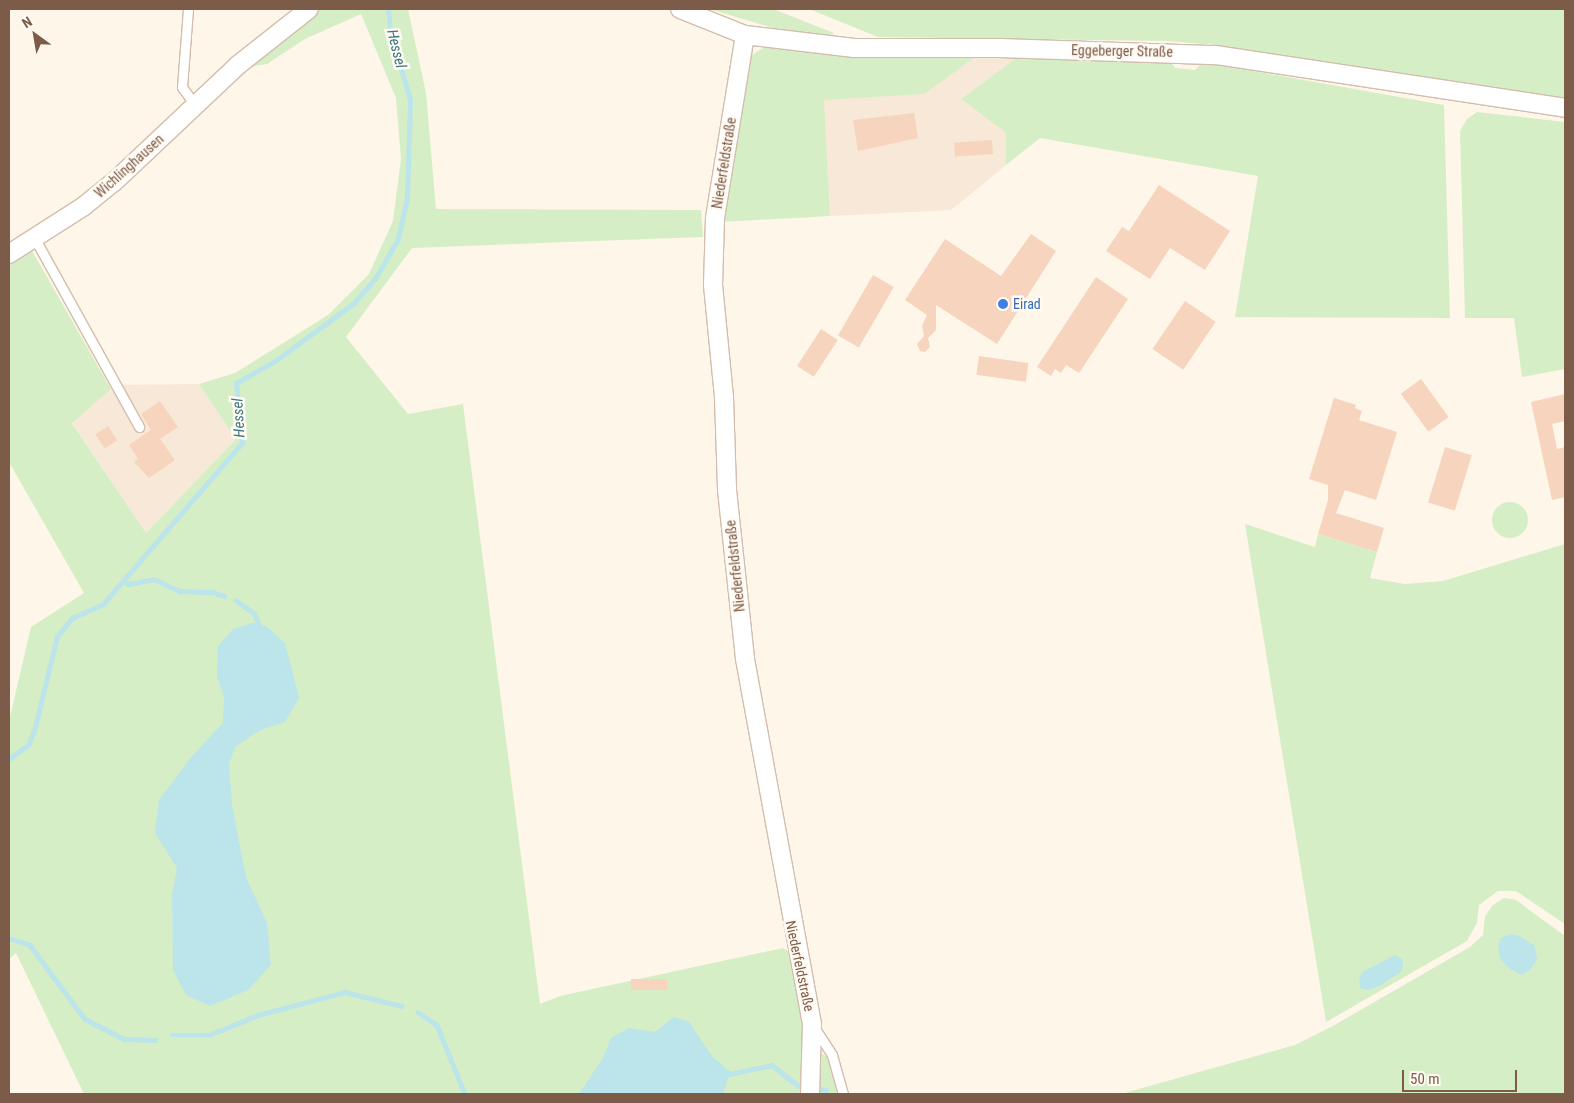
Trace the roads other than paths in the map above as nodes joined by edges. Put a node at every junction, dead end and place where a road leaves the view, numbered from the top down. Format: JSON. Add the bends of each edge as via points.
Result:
{"nodes":[{"id":1,"x":188,"y":9,"type":"edge"},
{"id":2,"x":309,"y":9,"type":"edge"},
{"id":3,"x":680,"y":9,"type":"edge"},
{"id":4,"x":745,"y":35,"type":"junction"},
{"id":5,"x":195,"y":105,"type":"junction"},
{"id":6,"x":1565,"y":108,"type":"edge"},
{"id":7,"x":35,"y":238,"type":"junction"},
{"id":8,"x":9,"y":254,"type":"edge"},
{"id":9,"x":138,"y":427,"type":"dead end"},
{"id":10,"x":812,"y":1024,"type":"junction"},
{"id":11,"x":811,"y":1088,"type":"edge"},
{"id":12,"x":843,"y":1094,"type":"edge"}],
"edges":[{"from":1,"to":5,"type":"lane","via":[[182,87]]},
{"from":2,"to":5,"type":"street","name":"Wichlinghausen","via":[[238,65]]},
{"from":3,"to":4,"type":"street","name":"Eggeberger Straße"},
{"from":4,"to":6,"type":"street","name":"Eggeberger Straße","via":[[854,48],[1010,48],[1216,55]]},
{"from":4,"to":10,"type":"street","name":"Niederfeldstraße","via":[[714,218],[713,285],[724,398],[727,490],[745,660]]},
{"from":5,"to":7,"type":"street","name":"Wichlinghausen","via":[[114,182]]},
{"from":7,"to":8,"type":"street","name":"Wichlinghausen"},
{"from":7,"to":9,"type":"lane"},
{"from":10,"to":11,"type":"street","name":"Niederfeldstraße"},
{"from":10,"to":12,"type":"lane","via":[[832,1055]]}]}
